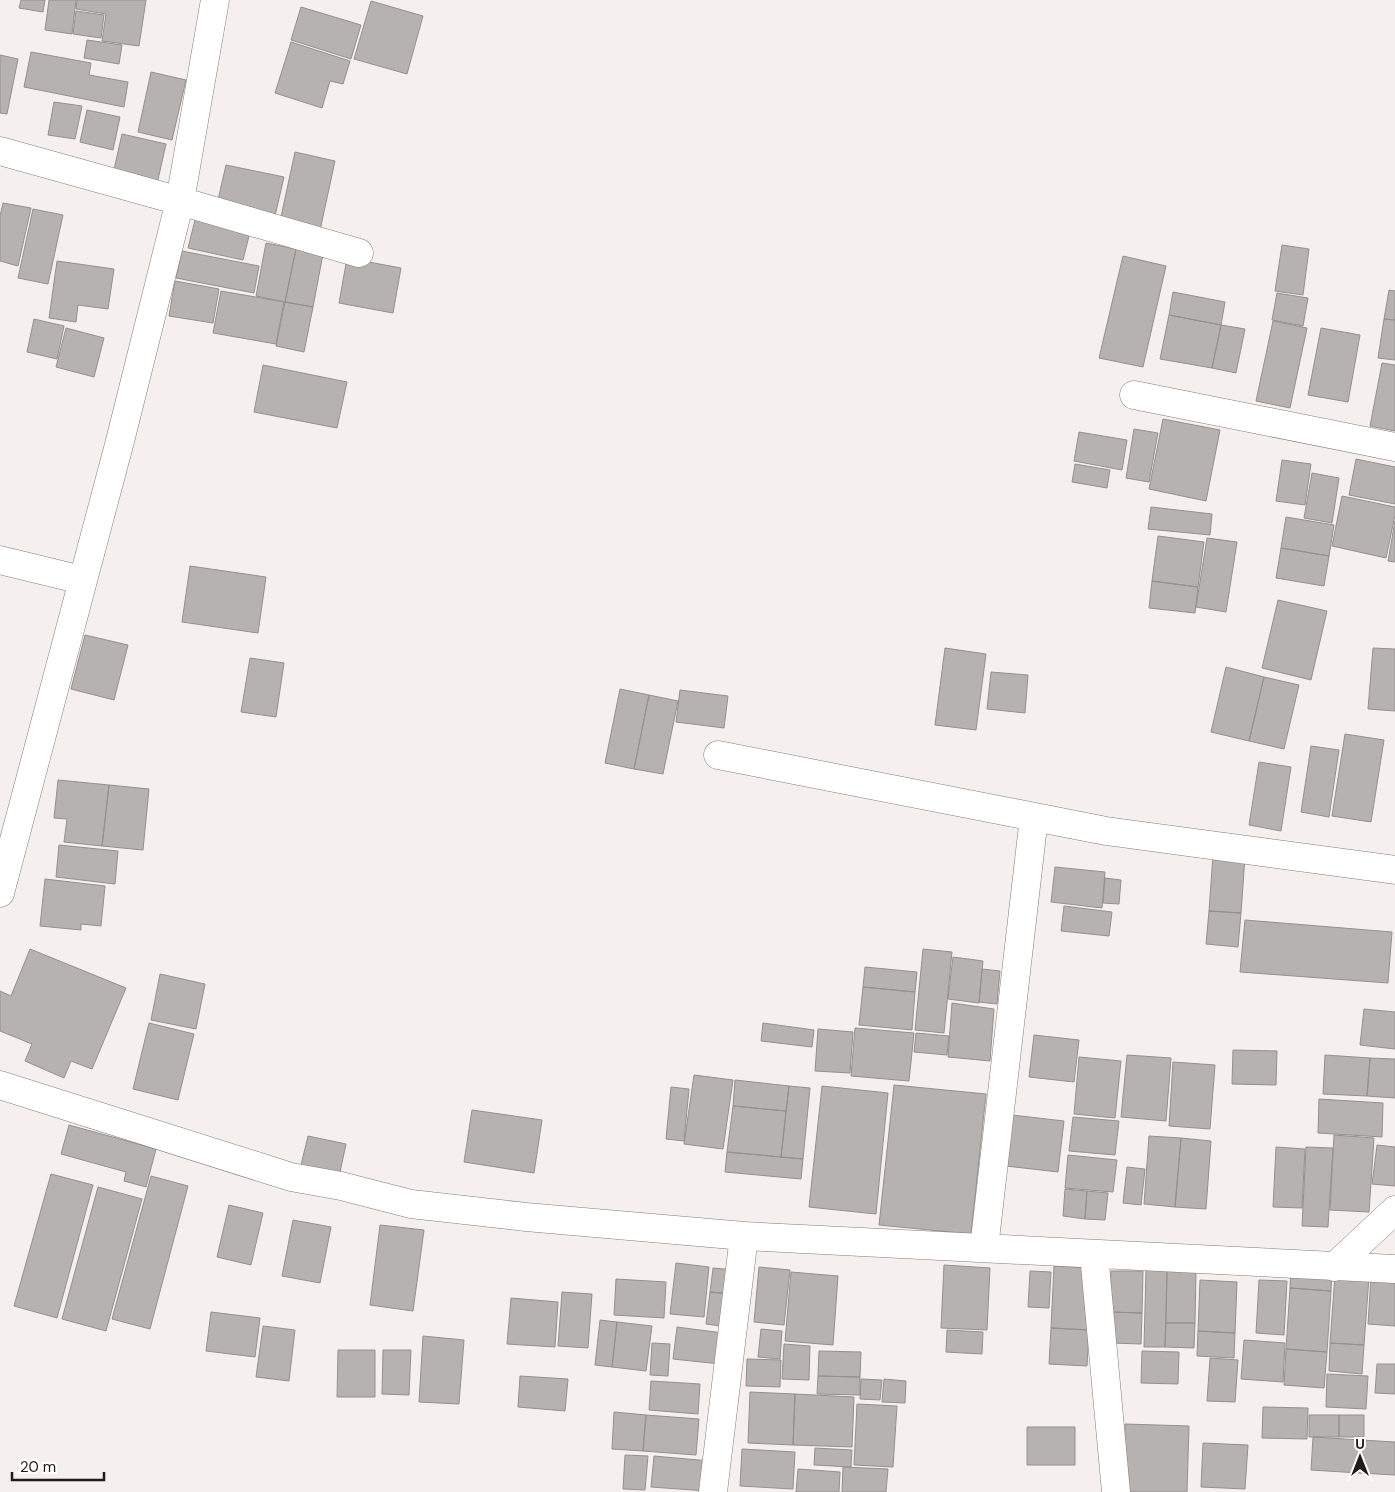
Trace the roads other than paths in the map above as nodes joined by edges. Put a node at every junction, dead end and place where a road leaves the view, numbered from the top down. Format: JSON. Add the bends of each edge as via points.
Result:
{"nodes":[{"id":1,"x":215,"y":0,"type":"edge"},
{"id":2,"x":0,"y":152,"type":"edge"},
{"id":3,"x":180,"y":201,"type":"junction"},
{"id":4,"x":360,"y":253,"type":"dead end"},
{"id":5,"x":1134,"y":395,"type":"dead end"},
{"id":6,"x":1395,"y":447,"type":"edge"},
{"id":7,"x":0,"y":560,"type":"edge"},
{"id":8,"x":82,"y":580,"type":"junction"},
{"id":9,"x":718,"y":755,"type":"dead end"},
{"id":10,"x":1034,"y":817,"type":"junction"},
{"id":11,"x":1395,"y":870,"type":"edge"},
{"id":12,"x":0,"y":894,"type":"edge"},
{"id":13,"x":0,"y":1085,"type":"edge"},
{"id":14,"x":1395,"y":1210,"type":"edge"},
{"id":15,"x":744,"y":1236,"type":"junction"},
{"id":16,"x":984,"y":1248,"type":"junction"},
{"id":17,"x":1094,"y":1254,"type":"junction"},
{"id":18,"x":1334,"y":1267,"type":"junction"},
{"id":19,"x":1395,"y":1269,"type":"edge"},
{"id":20,"x":713,"y":1492,"type":"edge"},
{"id":21,"x":1116,"y":1492,"type":"edge"}],
"edges":[{"from":1,"to":3,"type":"street"},
{"from":2,"to":3,"type":"street"},
{"from":3,"to":4,"type":"street"},
{"from":3,"to":8,"type":"street"},
{"from":5,"to":6,"type":"street"},
{"from":7,"to":8,"type":"street"},
{"from":8,"to":12,"type":"street"},
{"from":9,"to":10,"type":"street"},
{"from":10,"to":11,"type":"street","via":[[1106,831]]},
{"from":10,"to":16,"type":"street"},
{"from":13,"to":15,"type":"street","via":[[291,1177],[411,1204],[526,1218]]},
{"from":14,"to":18,"type":"street"},
{"from":15,"to":16,"type":"street"},
{"from":15,"to":20,"type":"street"},
{"from":16,"to":17,"type":"street"},
{"from":17,"to":18,"type":"street"},
{"from":17,"to":21,"type":"street"},
{"from":18,"to":19,"type":"street"}]}
